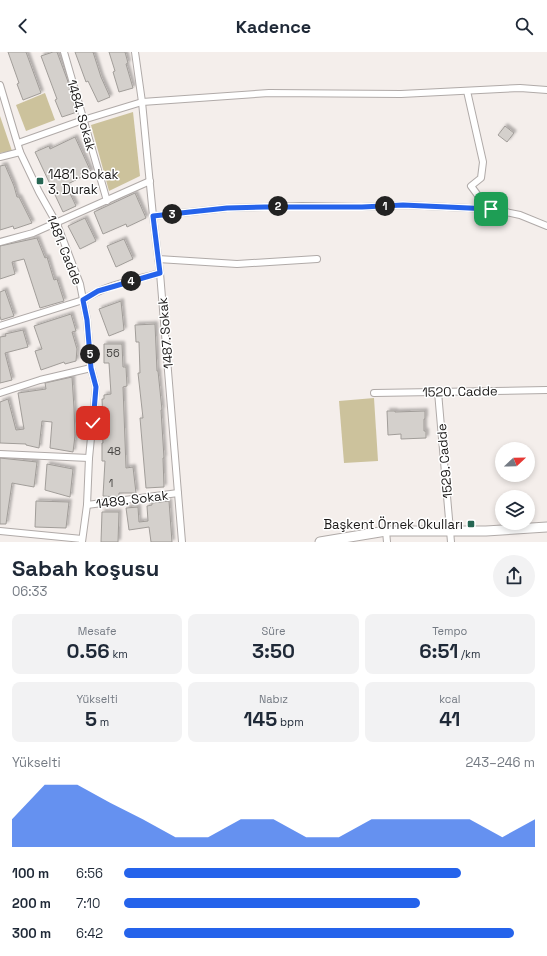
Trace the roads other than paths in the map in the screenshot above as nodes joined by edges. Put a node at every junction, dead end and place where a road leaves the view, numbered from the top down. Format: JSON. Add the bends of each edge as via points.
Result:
{"nodes":[{"id":1,"x":64,"y":52,"type":"edge"},
{"id":2,"x":135,"y":52,"type":"edge"},
{"id":3,"x":0,"y":85,"type":"edge"},
{"id":4,"x":547,"y":90,"type":"edge"},
{"id":5,"x":467,"y":91,"type":"junction"},
{"id":6,"x":142,"y":102,"type":"junction"},
{"id":7,"x":84,"y":120,"type":"junction"},
{"id":8,"x":18,"y":144,"type":"junction"},
{"id":9,"x":20,"y":152,"type":"junction"},
{"id":10,"x":0,"y":157,"type":"edge"},
{"id":11,"x":150,"y":182,"type":"junction"},
{"id":12,"x":107,"y":201,"type":"junction"},
{"id":13,"x":488,"y":209,"type":"junction"},
{"id":14,"x":153,"y":216,"type":"junction"},
{"id":15,"x":57,"y":224,"type":"junction"},
{"id":16,"x":547,"y":226,"type":"edge"},
{"id":17,"x":0,"y":242,"type":"edge"},
{"id":18,"x":158,"y":259,"type":"junction"},
{"id":19,"x":317,"y":259,"type":"dead end"},
{"id":20,"x":160,"y":273,"type":"junction"},
{"id":21,"x":83,"y":300,"type":"junction"},
{"id":22,"x":0,"y":326,"type":"edge"},
{"id":23,"x":91,"y":368,"type":"junction"},
{"id":24,"x":547,"y":390,"type":"edge"},
{"id":25,"x":374,"y":392,"type":"dead end"},
{"id":26,"x":438,"y":392,"type":"junction"},
{"id":27,"x":0,"y":393,"type":"edge"},
{"id":28,"x":0,"y":454,"type":"edge"},
{"id":29,"x":89,"y":458,"type":"junction"},
{"id":30,"x":178,"y":493,"type":"junction"},
{"id":31,"x":87,"y":505,"type":"junction"},
{"id":32,"x":547,"y":527,"type":"edge"},
{"id":33,"x":386,"y":531,"type":"junction"},
{"id":34,"x":450,"y":531,"type":"junction"},
{"id":35,"x":0,"y":532,"type":"edge"},
{"id":36,"x":82,"y":541,"type":"edge"},
{"id":37,"x":182,"y":542,"type":"edge"},
{"id":38,"x":324,"y":542,"type":"edge"},
{"id":39,"x":387,"y":542,"type":"edge"},
{"id":40,"x":452,"y":542,"type":"edge"}],
"edges":[{"from":1,"to":7,"type":"street","name":"1484. Sokak"},
{"from":2,"to":6,"type":"street","name":"1487. Sokak"},
{"from":3,"to":8,"type":"street","name":"1481. Cadde"},
{"from":4,"to":5,"type":"street","via":[[520,88]]},
{"from":5,"to":6,"type":"street","via":[[401,94],[269,93]]},
{"from":5,"to":13,"type":"street","via":[[482,162],[480,178],[471,186]]},
{"from":6,"to":7,"type":"street"},
{"from":6,"to":11,"type":"street","name":"1487. Sokak"},
{"from":7,"to":8,"type":"street"},
{"from":7,"to":12,"type":"street","name":"1484. Sokak"},
{"from":8,"to":9,"type":"street","name":"1481. Cadde"},
{"from":9,"to":10,"type":"street"},
{"from":9,"to":15,"type":"street","name":"1481. Cadde"},
{"from":11,"to":12,"type":"street"},
{"from":11,"to":14,"type":"street","name":"1487. Sokak"},
{"from":12,"to":15,"type":"street"},
{"from":13,"to":14,"type":"street","via":[[403,205],[265,207],[227,208]]},
{"from":13,"to":16,"type":"street","via":[[520,215]]},
{"from":14,"to":18,"type":"street","name":"1487. Sokak"},
{"from":15,"to":17,"type":"street","via":[[33,234]]},
{"from":15,"to":21,"type":"street","name":"1481. Cadde","via":[[80,284]]},
{"from":18,"to":19,"type":"street","via":[[236,264]]},
{"from":18,"to":20,"type":"street","name":"1487. Sokak"},
{"from":20,"to":21,"type":"street","via":[[98,291]]},
{"from":20,"to":30,"type":"street","name":"1487. Sokak"},
{"from":21,"to":22,"type":"street"},
{"from":21,"to":23,"type":"street","name":"1481. Cadde"},
{"from":23,"to":27,"type":"street"},
{"from":23,"to":29,"type":"street","name":"1481. Cadde","via":[[96,387]]},
{"from":24,"to":26,"type":"street","name":"1520. Cadde"},
{"from":25,"to":26,"type":"street","name":"1520. Cadde"},
{"from":26,"to":34,"type":"street","name":"1529. Cadde"},
{"from":28,"to":29,"type":"street"},
{"from":29,"to":31,"type":"street","name":"1481. Cadde"},
{"from":30,"to":31,"type":"street","name":"1489. Sokak"},
{"from":30,"to":37,"type":"street","name":"1487. Sokak"},
{"from":31,"to":36,"type":"street","name":"1481. Cadde"},
{"from":32,"to":34,"type":"street"},
{"from":33,"to":34,"type":"street"},
{"from":33,"to":38,"type":"street"},
{"from":33,"to":39,"type":"street"},
{"from":34,"to":40,"type":"street","name":"1529. Cadde"},
{"from":35,"to":36,"type":"street"}]}
